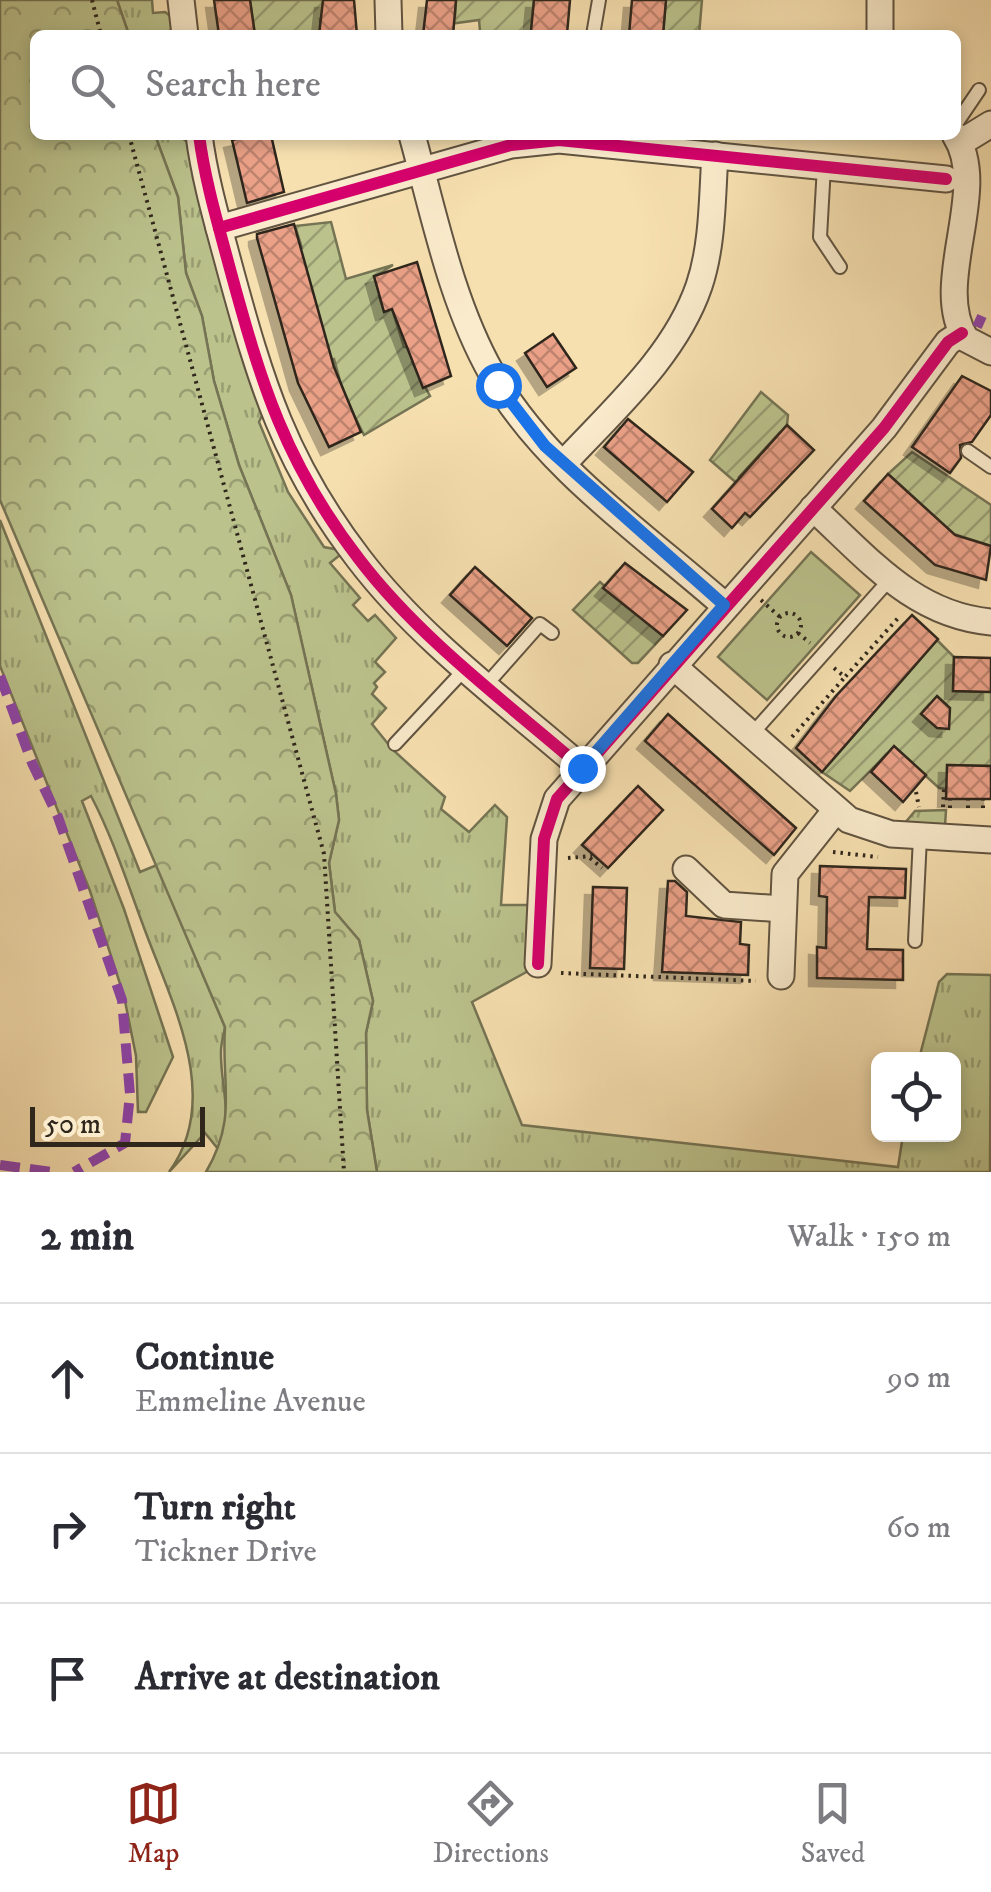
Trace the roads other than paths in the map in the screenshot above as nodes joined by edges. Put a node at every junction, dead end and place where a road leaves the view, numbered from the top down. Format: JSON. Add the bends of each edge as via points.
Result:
{"nodes":[{"id":1,"x":181,"y":0,"type":"edge"},
{"id":2,"x":388,"y":0,"type":"edge"},
{"id":3,"x":598,"y":0,"type":"edge"},
{"id":4,"x":880,"y":0,"type":"edge"},
{"id":5,"x":185,"y":30,"type":"edge"},
{"id":6,"x":389,"y":30,"type":"edge"},
{"id":7,"x":594,"y":30,"type":"edge"},
{"id":8,"x":880,"y":30,"type":"edge"},
{"id":9,"x":979,"y":90,"type":"dead end"},
{"id":10,"x":991,"y":124,"type":"edge"},
{"id":11,"x":961,"y":126,"type":"edge"},
{"id":12,"x":961,"y":133,"type":"edge"},
{"id":13,"x":200,"y":140,"type":"edge"},
{"id":14,"x":413,"y":140,"type":"edge"},
{"id":15,"x":569,"y":140,"type":"edge"},
{"id":16,"x":589,"y":140,"type":"edge"},
{"id":17,"x":959,"y":140,"type":"edge"},
{"id":18,"x":715,"y":155,"type":"junction"},
{"id":19,"x":824,"y":166,"type":"junction"},
{"id":20,"x":421,"y":170,"type":"junction"},
{"id":21,"x":946,"y":180,"type":"dead end"},
{"id":22,"x":220,"y":228,"type":"junction"},
{"id":23,"x":840,"y":267,"type":"dead end"},
{"id":24,"x":962,"y":333,"type":"junction"},
{"id":25,"x":991,"y":352,"type":"edge"},
{"id":26,"x":968,"y":451,"type":"dead end"},
{"id":27,"x":564,"y":463,"type":"junction"},
{"id":28,"x":991,"y":468,"type":"edge"},
{"id":29,"x":813,"y":508,"type":"junction"},
{"id":30,"x":891,"y":578,"type":"junction"},
{"id":31,"x":724,"y":605,"type":"junction"},
{"id":32,"x":991,"y":622,"type":"edge"},
{"id":33,"x":552,"y":633,"type":"dead end"},
{"id":34,"x":672,"y":665,"type":"junction"},
{"id":35,"x":476,"y":676,"type":"junction"},
{"id":36,"x":751,"y":736,"type":"junction"},
{"id":37,"x":396,"y":744,"type":"dead end"},
{"id":38,"x":582,"y":768,"type":"junction"},
{"id":39,"x":835,"y":811,"type":"junction"},
{"id":40,"x":920,"y":837,"type":"junction"},
{"id":41,"x":991,"y":840,"type":"edge"},
{"id":42,"x":686,"y":869,"type":"dead end"},
{"id":43,"x":783,"y":908,"type":"junction"},
{"id":44,"x":916,"y":941,"type":"dead end"},
{"id":45,"x":538,"y":964,"type":"road end"},
{"id":46,"x":781,"y":976,"type":"road end"}],
"edges":[{"from":1,"to":5,"type":"street"},
{"from":2,"to":6,"type":"street"},
{"from":3,"to":7,"type":"lane"},
{"from":4,"to":8,"type":"street"},
{"from":9,"to":11,"type":"lane"},
{"from":10,"to":12,"type":"street"},
{"from":13,"to":22,"type":"street"},
{"from":14,"to":20,"type":"street"},
{"from":15,"to":20,"type":"street","via":[[511,145]]},
{"from":16,"to":18,"type":"street"},
{"from":17,"to":24,"type":"street","via":[[967,168],[956,300]]},
{"from":18,"to":19,"type":"street"},
{"from":18,"to":27,"type":"street","via":[[706,256],[683,325]]},
{"from":19,"to":21,"type":"street"},
{"from":19,"to":23,"type":"lane","via":[[820,237]]},
{"from":20,"to":22,"type":"street"},
{"from":20,"to":27,"type":"street","via":[[482,356],[513,407]]},
{"from":22,"to":35,"type":"street","via":[[277,426],[312,492],[361,562]]},
{"from":24,"to":25,"type":"street"},
{"from":24,"to":29,"type":"street"},
{"from":26,"to":28,"type":"lane"},
{"from":27,"to":31,"type":"street"},
{"from":29,"to":30,"type":"street"},
{"from":29,"to":31,"type":"street"},
{"from":30,"to":32,"type":"street","via":[[936,612]]},
{"from":30,"to":36,"type":"lane"},
{"from":31,"to":34,"type":"street"},
{"from":33,"to":35,"type":"lane","via":[[540,624]]},
{"from":34,"to":36,"type":"street"},
{"from":34,"to":38,"type":"street"},
{"from":35,"to":37,"type":"lane"},
{"from":35,"to":38,"type":"street"},
{"from":36,"to":39,"type":"street"},
{"from":38,"to":45,"type":"street","via":[[554,803],[544,832]]},
{"from":39,"to":40,"type":"street","via":[[874,830]]},
{"from":39,"to":43,"type":"street","via":[[786,872]]},
{"from":40,"to":41,"type":"street"},
{"from":40,"to":44,"type":"lane"},
{"from":42,"to":43,"type":"street","via":[[724,906]]},
{"from":43,"to":46,"type":"street"}]}
